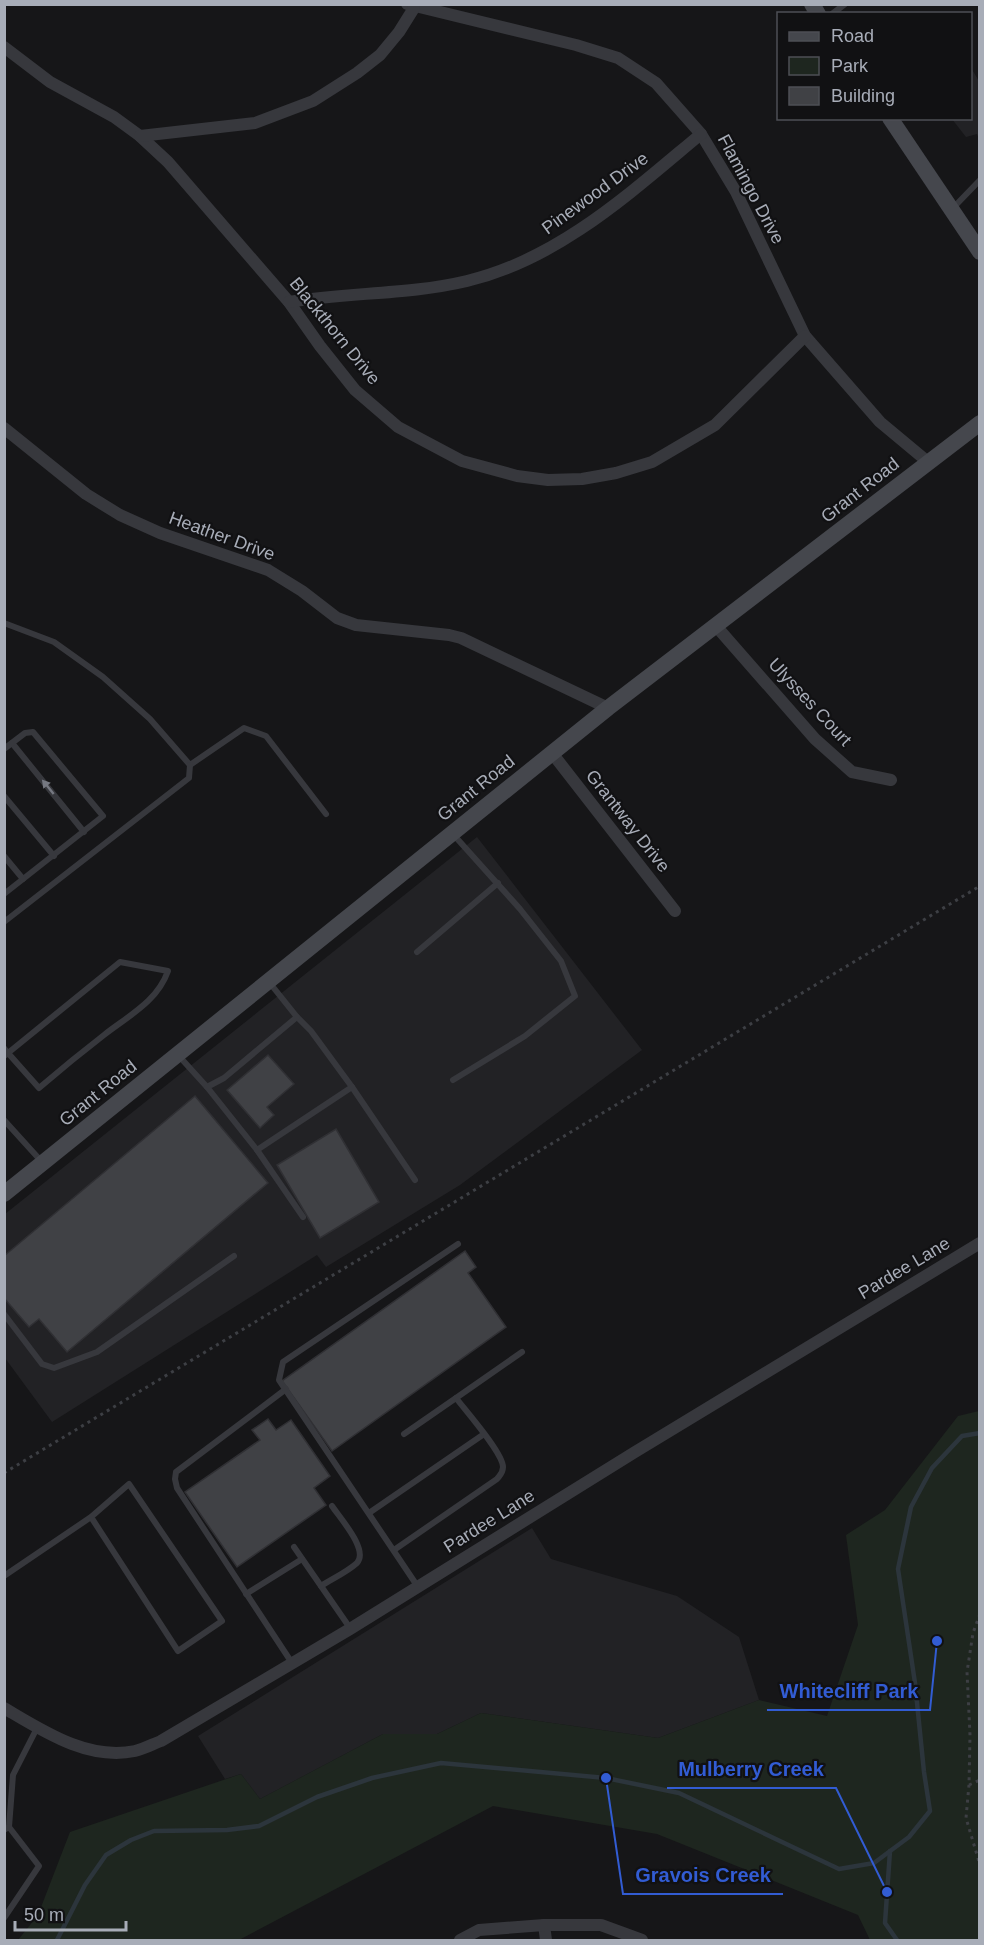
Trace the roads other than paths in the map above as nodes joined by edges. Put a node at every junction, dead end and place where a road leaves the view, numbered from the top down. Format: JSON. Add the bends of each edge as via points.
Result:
{"nodes":[{"id":1,"x":411,"y":6,"type":"edge"},
{"id":2,"x":4,"y":47,"type":"edge"},
{"id":3,"x":891,"y":120,"type":"edge"},
{"id":4,"x":701,"y":134,"type":"junction"},
{"id":5,"x":140,"y":136,"type":"junction"},
{"id":6,"x":980,"y":180,"type":"edge"},
{"id":7,"x":952,"y":210,"type":"junction"},
{"id":8,"x":980,"y":252,"type":"edge"},
{"id":9,"x":289,"y":302,"type":"junction"},
{"id":10,"x":806,"y":336,"type":"junction"},
{"id":11,"x":980,"y":423,"type":"edge"},
{"id":12,"x":4,"y":428,"type":"edge"},
{"id":13,"x":928,"y":462,"type":"junction"},
{"id":14,"x":4,"y":623,"type":"edge"},
{"id":15,"x":716,"y":626,"type":"junction"},
{"id":16,"x":608,"y":708,"type":"junction"},
{"id":17,"x":12,"y":743,"type":"junction"},
{"id":18,"x":4,"y":749,"type":"edge"},
{"id":19,"x":552,"y":753,"type":"junction"},
{"id":20,"x":190,"y":765,"type":"junction"},
{"id":21,"x":891,"y":780,"type":"dead end"},
{"id":22,"x":4,"y":796,"type":"edge"},
{"id":23,"x":326,"y":814,"type":"dead end"},
{"id":24,"x":84,"y":832,"type":"junction"},
{"id":25,"x":452,"y":833,"type":"junction"},
{"id":26,"x":4,"y":856,"type":"edge"},
{"id":27,"x":54,"y":856,"type":"junction"},
{"id":28,"x":23,"y":879,"type":"junction"},
{"id":29,"x":498,"y":884,"type":"junction"},
{"id":30,"x":4,"y":894,"type":"edge"},
{"id":31,"x":675,"y":911,"type":"dead end"},
{"id":32,"x":4,"y":922,"type":"edge"},
{"id":33,"x":417,"y":952,"type":"dead end"},
{"id":34,"x":268,"y":981,"type":"junction"},
{"id":35,"x":297,"y":1017,"type":"junction"},
{"id":36,"x":6,"y":1052,"type":"edge"},
{"id":37,"x":177,"y":1054,"type":"junction"},
{"id":38,"x":453,"y":1080,"type":"dead end"},
{"id":39,"x":207,"y":1087,"type":"junction"},
{"id":40,"x":352,"y":1087,"type":"junction"},
{"id":41,"x":4,"y":1120,"type":"edge"},
{"id":42,"x":257,"y":1150,"type":"junction"},
{"id":43,"x":43,"y":1163,"type":"junction"},
{"id":44,"x":415,"y":1180,"type":"dead end"},
{"id":45,"x":4,"y":1194,"type":"edge"},
{"id":46,"x":303,"y":1217,"type":"dead end"},
{"id":47,"x":980,"y":1243,"type":"edge"},
{"id":48,"x":458,"y":1244,"type":"dead end"},
{"id":49,"x":234,"y":1256,"type":"dead end"},
{"id":50,"x":4,"y":1314,"type":"edge"},
{"id":51,"x":522,"y":1352,"type":"dead end"},
{"id":52,"x":286,"y":1389,"type":"junction"},
{"id":53,"x":456,"y":1398,"type":"junction"},
{"id":54,"x":404,"y":1434,"type":"dead end"},
{"id":55,"x":484,"y":1434,"type":"junction"},
{"id":56,"x":332,"y":1506,"type":"dead end"},
{"id":57,"x":369,"y":1513,"type":"junction"},
{"id":58,"x":91,"y":1517,"type":"junction"},
{"id":59,"x":294,"y":1547,"type":"dead end"},
{"id":60,"x":394,"y":1550,"type":"junction"},
{"id":61,"x":302,"y":1559,"type":"junction"},
{"id":62,"x":4,"y":1576,"type":"edge"},
{"id":63,"x":321,"y":1586,"type":"junction"},
{"id":64,"x":418,"y":1587,"type":"junction"},
{"id":65,"x":246,"y":1594,"type":"junction"},
{"id":66,"x":351,"y":1629,"type":"junction"},
{"id":67,"x":292,"y":1663,"type":"junction"},
{"id":68,"x":4,"y":1708,"type":"edge"},
{"id":69,"x":37,"y":1728,"type":"junction"},
{"id":70,"x":7,"y":1828,"type":"edge"},
{"id":71,"x":4,"y":1918,"type":"edge"},
{"id":72,"x":544,"y":1925,"type":"junction"},
{"id":73,"x":460,"y":1941,"type":"edge"},
{"id":74,"x":546,"y":1941,"type":"edge"},
{"id":75,"x":642,"y":1941,"type":"edge"}],
"edges":[{"from":1,"to":4,"type":"street","name":"Flamingo Drive","via":[[618,58],[656,83]]},
{"from":1,"to":5,"type":"street","via":[[399,32],[380,55],[313,101],[255,123]]},
{"from":2,"to":5,"type":"street","name":"Blackthorn Drive","via":[[50,82]]},
{"from":3,"to":7,"type":"street"},
{"from":4,"to":9,"type":"street","name":"Pinewood Drive","via":[[618,202],[528,260],[468,281],[409,291]]},
{"from":4,"to":10,"type":"street","name":"Flamingo Drive","via":[[736,192]]},
{"from":5,"to":9,"type":"street","name":"Blackthorn Drive","via":[[168,162]]},
{"from":6,"to":7,"type":"lane"},
{"from":7,"to":8,"type":"street"},
{"from":9,"to":10,"type":"street","name":"Blackthorn Drive","via":[[355,390],[398,427],[462,461],[548,480],[582,479],[652,462],[715,425]]},
{"from":10,"to":13,"type":"street","name":"Flamingo Drive","via":[[880,422]]},
{"from":11,"to":13,"type":"street","name":"Grant Road"},
{"from":12,"to":16,"type":"street","name":"Heather Drive","via":[[86,494],[120,515],[268,570],[337,618],[356,625],[461,638]]},
{"from":13,"to":15,"type":"street","name":"Grant Road"},
{"from":14,"to":20,"type":"lane","via":[[54,642],[103,677],[150,719]]},
{"from":15,"to":16,"type":"street","name":"Grant Road"},
{"from":15,"to":21,"type":"street","name":"Ulysses Court","via":[[815,739],[845,766],[852,772]]},
{"from":16,"to":19,"type":"street","name":"Grant Road"},
{"from":17,"to":18,"type":"lane"},
{"from":24,"to":17,"type":"lane","one_way":true},
{"from":17,"to":24,"type":"lane","via":[[33,732],[103,816]]},
{"from":19,"to":25,"type":"street","name":"Grant Road"},
{"from":19,"to":31,"type":"street","name":"Grantway Drive"},
{"from":20,"to":23,"type":"lane","via":[[244,728],[266,736]]},
{"from":20,"to":32,"type":"lane","via":[[189,778]]},
{"from":22,"to":27,"type":"lane"},
{"from":24,"to":27,"type":"lane"},
{"from":25,"to":29,"type":"lane"},
{"from":25,"to":34,"type":"street","name":"Grant Road"},
{"from":26,"to":28,"type":"lane"},
{"from":27,"to":28,"type":"lane"},
{"from":28,"to":30,"type":"lane"},
{"from":29,"to":33,"type":"lane"},
{"from":29,"to":38,"type":"lane","via":[[561,961],[575,996],[525,1036]]},
{"from":34,"to":35,"type":"lane"},
{"from":34,"to":37,"type":"street","name":"Grant Road"},
{"from":35,"to":39,"type":"lane","via":[[224,1078]]},
{"from":35,"to":40,"type":"lane"},
{"from":36,"to":36,"type":"lane","via":[[39,1088],[144,1005],[163,986],[168,971],[120,962]]},
{"from":37,"to":39,"type":"lane"},
{"from":37,"to":43,"type":"street","name":"Grant Road"},
{"from":39,"to":42,"type":"lane"},
{"from":40,"to":42,"type":"lane"},
{"from":40,"to":44,"type":"lane"},
{"from":41,"to":43,"type":"lane"},
{"from":42,"to":46,"type":"lane"},
{"from":43,"to":45,"type":"street","name":"Grant Road"},
{"from":47,"to":64,"type":"street","name":"Pardee Lane"},
{"from":48,"to":52,"type":"lane","via":[[283,1362],[279,1380]]},
{"from":49,"to":50,"type":"lane","via":[[97,1352],[54,1368],[42,1364]]},
{"from":51,"to":53,"type":"lane"},
{"from":52,"to":57,"type":"lane"},
{"from":52,"to":65,"type":"lane","via":[[176,1472],[177,1488]]},
{"from":53,"to":54,"type":"lane"},
{"from":53,"to":55,"type":"lane"},
{"from":55,"to":57,"type":"lane"},
{"from":55,"to":60,"type":"lane","via":[[504,1465],[503,1473]]},
{"from":56,"to":63,"type":"lane","via":[[360,1547],[361,1555],[357,1562]]},
{"from":57,"to":60,"type":"lane"},
{"from":58,"to":58,"type":"lane","via":[[178,1651],[222,1621],[129,1484]]},
{"from":58,"to":62,"type":"lane"},
{"from":59,"to":61,"type":"lane"},
{"from":60,"to":64,"type":"lane"},
{"from":61,"to":63,"type":"lane"},
{"from":61,"to":65,"type":"lane"},
{"from":63,"to":66,"type":"lane"},
{"from":64,"to":66,"type":"street","name":"Pardee Lane"},
{"from":65,"to":67,"type":"lane"},
{"from":66,"to":67,"type":"street","name":"Pardee Lane"},
{"from":67,"to":69,"type":"street","name":"Pardee Lane","via":[[162,1741],[134,1751],[77,1746]]},
{"from":68,"to":69,"type":"street","name":"Pardee Lane"},
{"from":69,"to":70,"type":"lane","via":[[13,1775]]},
{"from":70,"to":71,"type":"lane","via":[[39,1866]]},
{"from":72,"to":73,"type":"street","via":[[479,1930]]},
{"from":72,"to":74,"type":"street"},
{"from":72,"to":75,"type":"street","via":[[601,1925]]}]}
